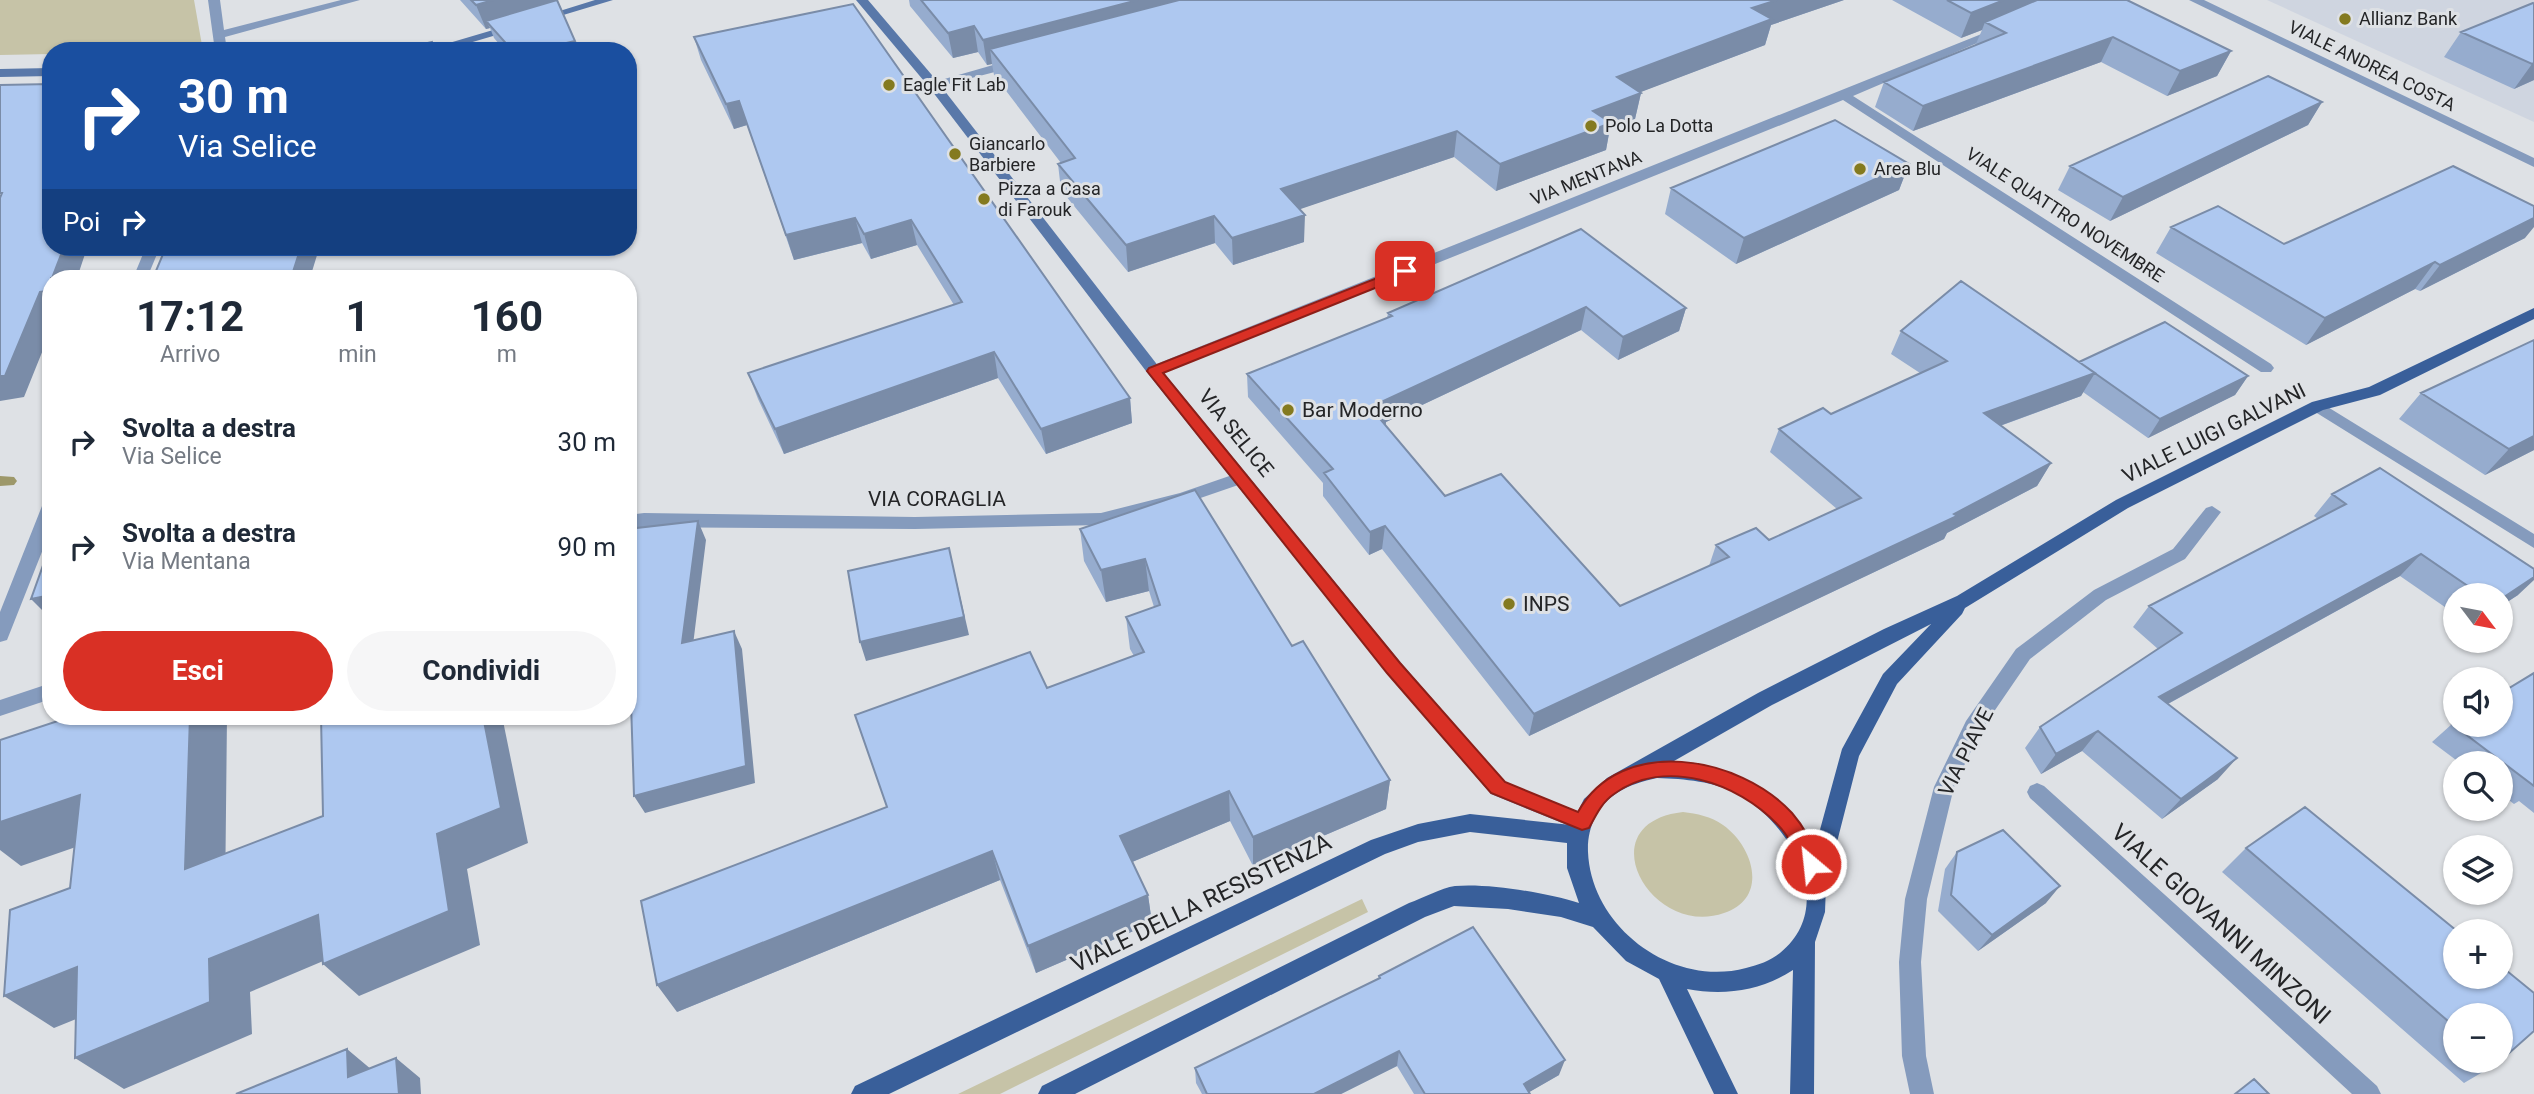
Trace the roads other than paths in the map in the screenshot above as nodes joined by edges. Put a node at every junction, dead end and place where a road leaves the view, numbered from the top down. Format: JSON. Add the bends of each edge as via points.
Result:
{"nodes":[{"id":1,"x":214,"y":0,"type":"edge"},
{"id":2,"x":354,"y":0,"type":"edge"},
{"id":3,"x":607,"y":0,"type":"edge"},
{"id":4,"x":862,"y":0,"type":"edge"},
{"id":5,"x":2195,"y":0,"type":"edge"},
{"id":6,"x":2007,"y":26,"type":"edge"},
{"id":7,"x":219,"y":35,"type":"junction"},
{"id":8,"x":220,"y":42,"type":"edge"},
{"id":9,"x":460,"y":42,"type":"edge"},
{"id":10,"x":1028,"y":59,"type":"edge"},
{"id":11,"x":0,"y":72,"type":"edge"},
{"id":12,"x":42,"y":72,"type":"edge"},
{"id":13,"x":933,"y":84,"type":"junction"},
{"id":14,"x":1844,"y":95,"type":"junction"},
{"id":15,"x":2534,"y":163,"type":"edge"},
{"id":16,"x":2534,"y":313,"type":"edge"},
{"id":17,"x":2266,"y":368,"type":"dead end"},
{"id":18,"x":1154,"y":371,"type":"junction"},
{"id":19,"x":2318,"y":406,"type":"junction"},
{"id":20,"x":1241,"y":478,"type":"junction"},
{"id":21,"x":2212,"y":512,"type":"dead end"},
{"id":22,"x":637,"y":520,"type":"edge"},
{"id":23,"x":42,"y":529,"type":"edge"},
{"id":24,"x":2534,"y":542,"type":"edge"},
{"id":25,"x":1964,"y":601,"type":"junction"},
{"id":26,"x":0,"y":635,"type":"edge"},
{"id":27,"x":42,"y":694,"type":"edge"},
{"id":28,"x":0,"y":708,"type":"edge"},
{"id":29,"x":1627,"y":778,"type":"junction"},
{"id":30,"x":2037,"y":792,"type":"dead end"},
{"id":31,"x":1580,"y":828,"type":"junction"},
{"id":32,"x":1817,"y":881,"type":"junction"},
{"id":33,"x":1598,"y":919,"type":"junction"},
{"id":34,"x":1805,"y":944,"type":"junction"},
{"id":35,"x":1667,"y":972,"type":"junction"},
{"id":36,"x":863,"y":1094,"type":"edge"},
{"id":37,"x":1050,"y":1094,"type":"edge"},
{"id":38,"x":1726,"y":1094,"type":"edge"},
{"id":39,"x":1802,"y":1094,"type":"edge"},
{"id":40,"x":1922,"y":1094,"type":"edge"},
{"id":41,"x":2369,"y":1094,"type":"edge"}],
"edges":[{"from":1,"to":7,"type":"street"},
{"from":2,"to":7,"type":"street"},
{"from":3,"to":9,"type":"street"},
{"from":4,"to":13,"type":"street","name":"VIA SELICE"},
{"from":5,"to":15,"type":"street","name":"VIALE ANDREA COSTA"},
{"from":6,"to":14,"type":"street","name":"VIA MENTANA"},
{"from":7,"to":8,"type":"street"},
{"from":10,"to":13,"type":"street"},
{"from":11,"to":12,"type":"street"},
{"from":13,"to":18,"type":"street","name":"VIA SELICE"},
{"from":14,"to":17,"type":"street","name":"VIALE QUATTRO NOVEMBRE"},
{"from":14,"to":18,"type":"street","name":"VIA MENTANA"},
{"from":16,"to":19,"type":"main road","name":"VIALE LUIGI GALVANI","via":[[2374,391]]},
{"from":18,"to":20,"type":"street","name":"VIA SELICE"},
{"from":19,"to":24,"type":"street"},
{"from":19,"to":25,"type":"main road","name":"VIALE LUIGI GALVANI","via":[[2122,504]]},
{"from":20,"to":22,"type":"street","name":"VIA CORAGLIA","via":[[1183,499],[1101,519],[915,523]]},
{"from":20,"to":31,"type":"street","name":"VIA SELICE","via":[[1498,788]]},
{"from":21,"to":40,"type":"street","name":"VIA PIAVE","via":[[2179,554],[2101,595],[2023,654],[1973,727],[1944,787],[1916,899],[1910,962],[1914,1056]]},
{"from":23,"to":26,"type":"street"},
{"from":25,"to":29,"type":"main road","name":"VIALE LUIGI GALVANI","via":[[1765,699]]},
{"from":25,"to":32,"type":"main road","name":"VIALE LUIGI GALVANI","via":[[1890,679],[1849,755]]},
{"from":27,"to":28,"type":"street"},
{"from":29,"to":31,"type":"main road","via":[[1592,803]]},
{"from":29,"to":32,"type":"main road","via":[[1657,769],[1692,770],[1726,779],[1758,796],[1785,819],[1799,839]]},
{"from":30,"to":41,"type":"street","name":"VIALE GIOVANNI MINZONI"},
{"from":31,"to":33,"type":"main road","via":[[1575,862],[1582,891]]},
{"from":31,"to":36,"type":"main road","name":"VIALE DELLA RESISTENZA","via":[[1470,823],[1418,832],[1378,847]]},
{"from":32,"to":34,"type":"main road","via":[[1817,913]]},
{"from":33,"to":35,"type":"main road","via":[[1628,950]]},
{"from":33,"to":37,"type":"main road","via":[[1561,907],[1454,896],[1417,910]]},
{"from":34,"to":35,"type":"main road","via":[[1780,967],[1747,980],[1707,982]]},
{"from":34,"to":39,"type":"main road"},
{"from":35,"to":38,"type":"main road"}]}
